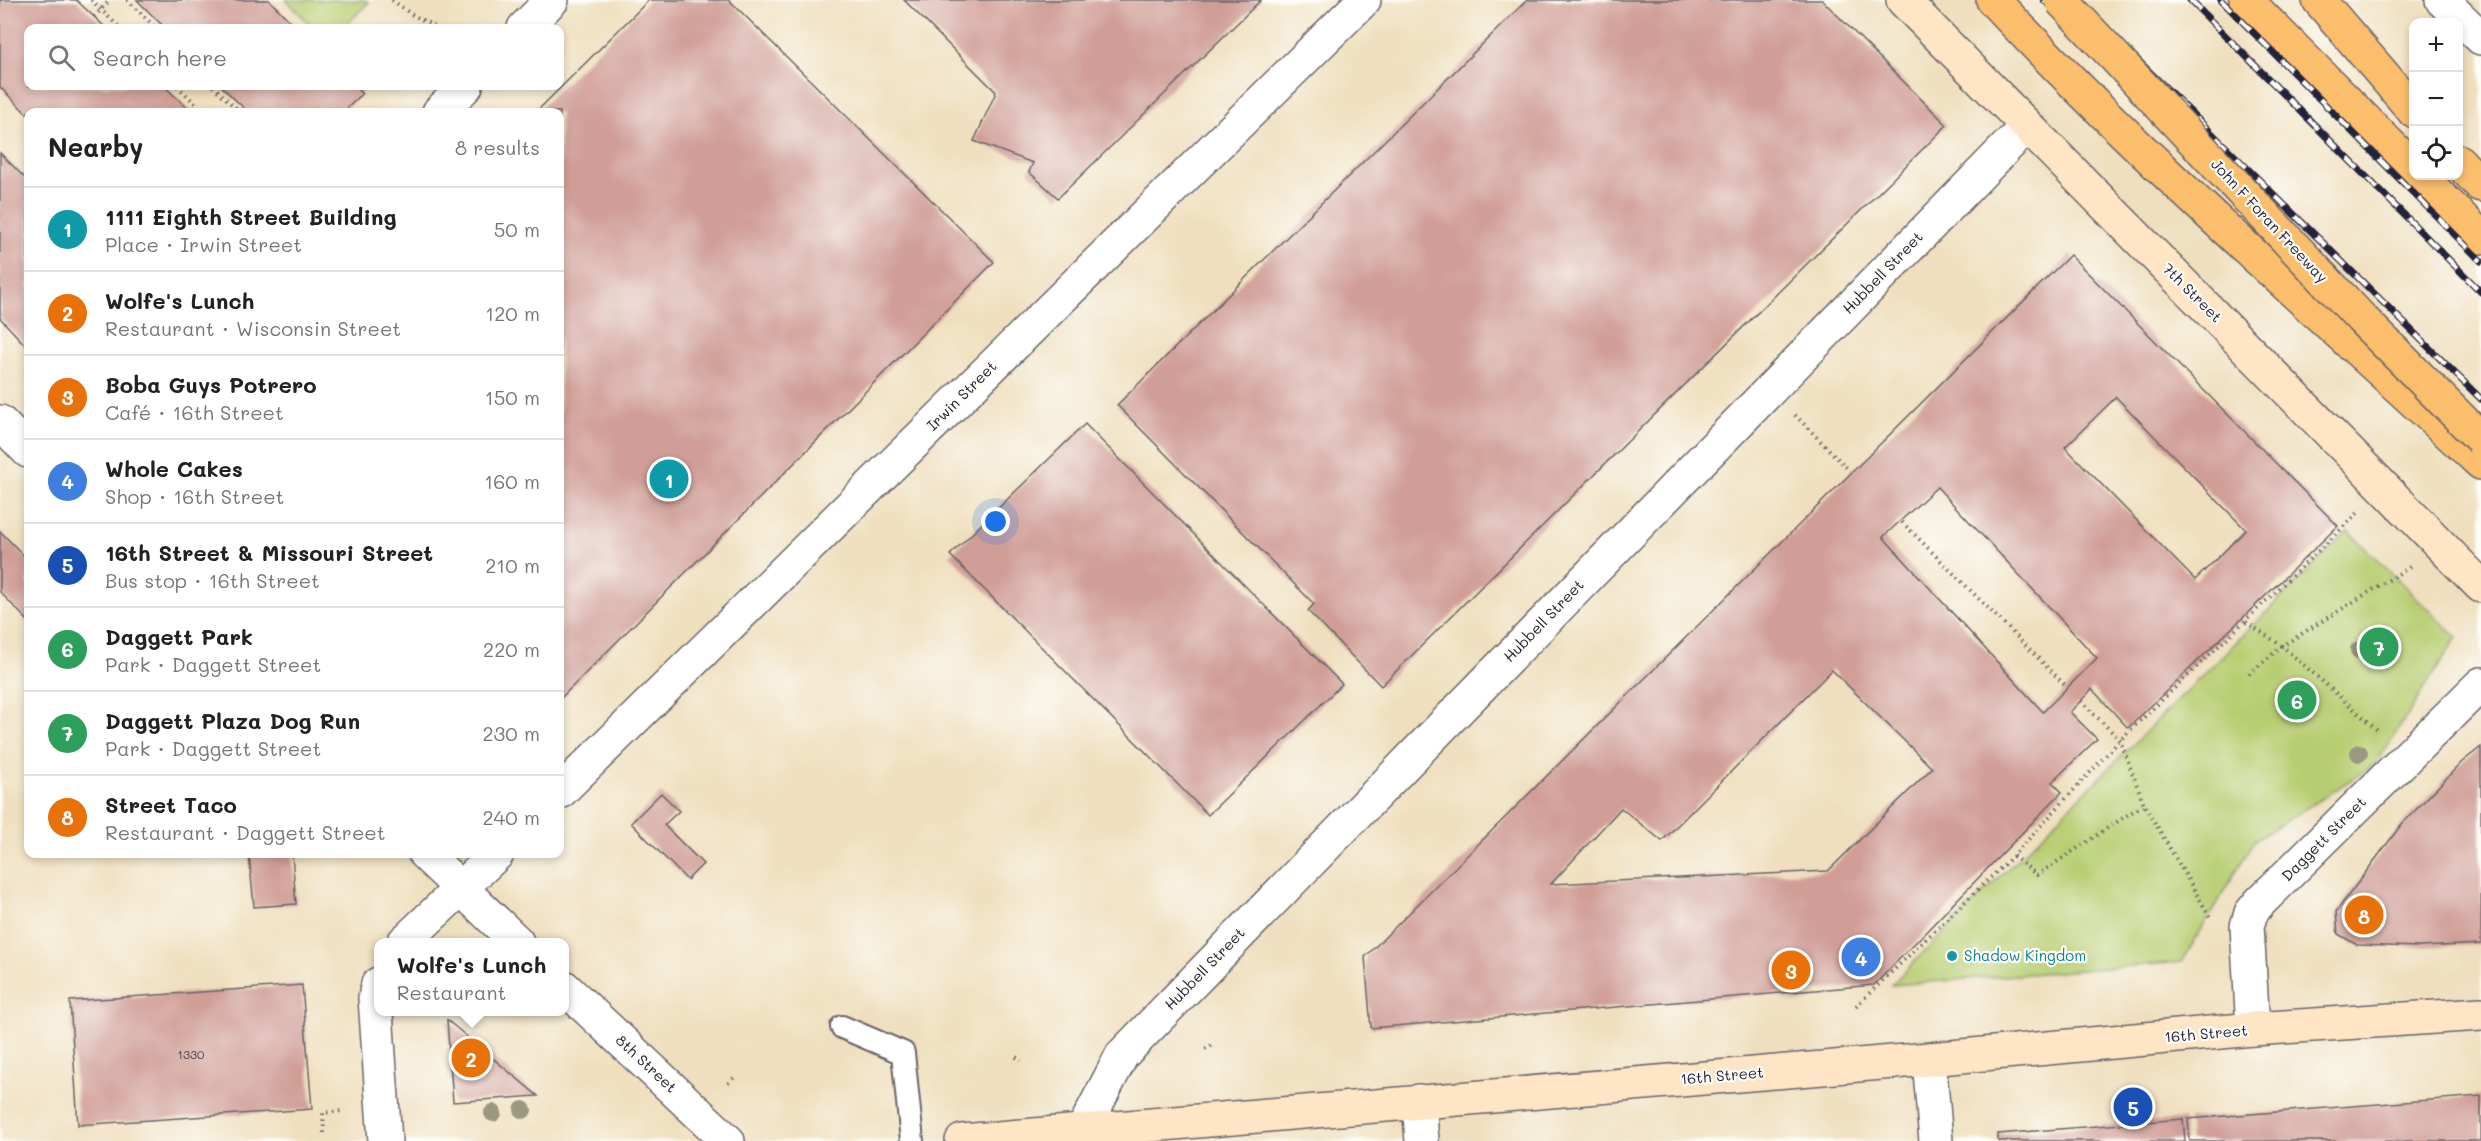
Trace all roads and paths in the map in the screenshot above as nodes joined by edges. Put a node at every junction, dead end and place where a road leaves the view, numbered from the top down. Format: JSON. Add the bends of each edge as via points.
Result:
{"nodes":[{"id":1,"x":91,"y":0,"type":"edge"},
{"id":2,"x":110,"y":0,"type":"edge"},
{"id":3,"x":127,"y":0,"type":"edge"},
{"id":4,"x":392,"y":0,"type":"edge"},
{"id":5,"x":552,"y":0,"type":"edge"},
{"id":6,"x":1364,"y":0,"type":"edge"},
{"id":7,"x":1903,"y":0,"type":"edge"},
{"id":8,"x":1993,"y":0,"type":"edge"},
{"id":9,"x":2061,"y":0,"type":"edge"},
{"id":10,"x":2246,"y":0,"type":"edge"},
{"id":11,"x":2319,"y":0,"type":"edge"},
{"id":12,"x":2442,"y":0,"type":"edge"},
{"id":13,"x":101,"y":10,"type":"junction"},
{"id":14,"x":94,"y":17,"type":"dead end"},
{"id":15,"x":116,"y":24,"type":"edge"},
{"id":16,"x":152,"y":24,"type":"edge"},
{"id":17,"x":430,"y":24,"type":"edge"},
{"id":18,"x":528,"y":24,"type":"edge"},
{"id":19,"x":2481,"y":38,"type":"edge"},
{"id":20,"x":181,"y":90,"type":"edge"},
{"id":21,"x":217,"y":90,"type":"edge"},
{"id":22,"x":462,"y":90,"type":"edge"},
{"id":23,"x":2409,"y":105,"type":"edge"},
{"id":24,"x":200,"y":108,"type":"edge"},
{"id":25,"x":236,"y":108,"type":"edge"},
{"id":26,"x":443,"y":108,"type":"edge"},
{"id":27,"x":2027,"y":126,"type":"junction"},
{"id":28,"x":2409,"y":165,"type":"edge"},
{"id":29,"x":2463,"y":165,"type":"edge"},
{"id":30,"x":2424,"y":180,"type":"edge"},
{"id":31,"x":2481,"y":185,"type":"edge"},
{"id":32,"x":2481,"y":237,"type":"edge"},
{"id":33,"x":1769,"y":389,"type":"junction"},
{"id":34,"x":0,"y":422,"type":"edge"},
{"id":35,"x":2481,"y":439,"type":"edge"},
{"id":36,"x":24,"y":447,"type":"edge"},
{"id":37,"x":2481,"y":463,"type":"edge"},
{"id":38,"x":1851,"y":471,"type":"dead end"},
{"id":39,"x":2384,"y":488,"type":"junction"},
{"id":40,"x":1902,"y":522,"type":"dead end"},
{"id":41,"x":2442,"y":547,"type":"junction"},
{"id":42,"x":2481,"y":586,"type":"edge"},
{"id":43,"x":2246,"y":622,"type":"junction"},
{"id":44,"x":2282,"y":646,"type":"junction"},
{"id":45,"x":2249,"y":674,"type":"dead end"},
{"id":46,"x":2481,"y":684,"type":"edge"},
{"id":47,"x":2067,"y":687,"type":"dead end"},
{"id":48,"x":2081,"y":701,"type":"dead end"},
{"id":49,"x":2120,"y":740,"type":"junction"},
{"id":50,"x":2408,"y":756,"type":"junction"},
{"id":51,"x":564,"y":788,"type":"edge"},
{"id":52,"x":2145,"y":804,"type":"junction"},
{"id":53,"x":2013,"y":856,"type":"junction"},
{"id":54,"x":429,"y":858,"type":"edge"},
{"id":55,"x":493,"y":858,"type":"edge"},
{"id":56,"x":460,"y":889,"type":"junction"},
{"id":57,"x":2213,"y":921,"type":"dead end"},
{"id":58,"x":408,"y":938,"type":"edge"},
{"id":59,"x":513,"y":938,"type":"edge"},
{"id":60,"x":569,"y":992,"type":"edge"},
{"id":61,"x":1856,"y":1006,"type":"dead end"},
{"id":62,"x":2481,"y":1014,"type":"edge"},
{"id":63,"x":376,"y":1016,"type":"edge"},
{"id":64,"x":842,"y":1027,"type":"dead end"},
{"id":65,"x":2253,"y":1029,"type":"junction"},
{"id":66,"x":1213,"y":1045,"type":"dead end"},
{"id":67,"x":1205,"y":1049,"type":"dead end"},
{"id":68,"x":1016,"y":1057,"type":"dead end"},
{"id":69,"x":1929,"y":1059,"type":"junction"},
{"id":70,"x":1022,"y":1061,"type":"dead end"},
{"id":71,"x":735,"y":1077,"type":"dead end"},
{"id":72,"x":728,"y":1083,"type":"dead end"},
{"id":73,"x":1419,"y":1101,"type":"junction"},
{"id":74,"x":342,"y":1111,"type":"dead end"},
{"id":75,"x":1082,"y":1132,"type":"junction"},
{"id":76,"x":324,"y":1133,"type":"dead end"},
{"id":77,"x":385,"y":1141,"type":"edge"},
{"id":78,"x":728,"y":1141,"type":"edge"},
{"id":79,"x":912,"y":1141,"type":"edge"},
{"id":80,"x":962,"y":1141,"type":"edge"},
{"id":81,"x":1422,"y":1141,"type":"edge"},
{"id":82,"x":1936,"y":1141,"type":"edge"}],
"edges":[{"from":1,"to":13,"type":"path"},
{"from":2,"to":13,"type":"path"},
{"from":3,"to":16,"type":"path"},
{"from":4,"to":17,"type":"path"},
{"from":5,"to":18,"type":"street"},
{"from":6,"to":51,"type":"street","name":"Irwin Street"},
{"from":7,"to":27,"type":"main road","name":"7th Street"},
{"from":8,"to":37,"type":"highway","via":[[2150,157]]},
{"from":9,"to":35,"type":"highway","name":"John F Foran Freeway","bridge":true,"via":[[2361,318]]},
{"from":10,"to":28,"type":"highway"},
{"from":11,"to":23,"type":"highway"},
{"from":12,"to":19,"type":"street"},
{"from":13,"to":14,"type":"path"},
{"from":13,"to":15,"type":"path"},
{"from":20,"to":24,"type":"path"},
{"from":21,"to":25,"type":"path"},
{"from":22,"to":26,"type":"street"},
{"from":27,"to":33,"type":"street","name":"Hubbell Street"},
{"from":27,"to":39,"type":"main road","name":"7th Street"},
{"from":29,"to":31,"type":"highway"},
{"from":30,"to":32,"type":"highway"},
{"from":33,"to":38,"type":"path"},
{"from":33,"to":75,"type":"street","name":"Hubbell Street","via":[[1122,1055]]},
{"from":34,"to":36,"type":"street"},
{"from":39,"to":41,"type":"main road","name":"7th Street"},
{"from":39,"to":43,"type":"path"},
{"from":40,"to":47,"type":"path"},
{"from":41,"to":42,"type":"main road","name":"7th Street"},
{"from":41,"to":44,"type":"path"},
{"from":43,"to":44,"type":"path"},
{"from":43,"to":49,"type":"path"},
{"from":44,"to":45,"type":"path"},
{"from":44,"to":50,"type":"path"},
{"from":46,"to":50,"type":"street","name":"Daggett Street"},
{"from":48,"to":49,"type":"path"},
{"from":49,"to":52,"type":"path"},
{"from":49,"to":53,"type":"path"},
{"from":50,"to":65,"type":"street","name":"Daggett Street","via":[[2252,913],[2247,926]]},
{"from":52,"to":53,"type":"path","via":[[2037,875]]},
{"from":52,"to":57,"type":"path"},
{"from":53,"to":61,"type":"path"},
{"from":54,"to":56,"type":"street"},
{"from":55,"to":56,"type":"street"},
{"from":56,"to":58,"type":"street"},
{"from":56,"to":59,"type":"street"},
{"from":60,"to":78,"type":"street","name":"8th Street"},
{"from":62,"to":65,"type":"main road","name":"16th Street"},
{"from":63,"to":77,"type":"street"},
{"from":64,"to":79,"type":"lane","via":[[903,1053]]},
{"from":65,"to":69,"type":"main road","name":"16th Street"},
{"from":66,"to":67,"type":"path"},
{"from":68,"to":70,"type":"path"},
{"from":69,"to":73,"type":"main road","name":"16th Street"},
{"from":69,"to":82,"type":"street"},
{"from":71,"to":72,"type":"path"},
{"from":73,"to":75,"type":"main road","name":"16th Street"},
{"from":73,"to":81,"type":"street"},
{"from":74,"to":76,"type":"path","via":[[323,1113]]},
{"from":75,"to":80,"type":"main road","name":"16th Street"}]}
